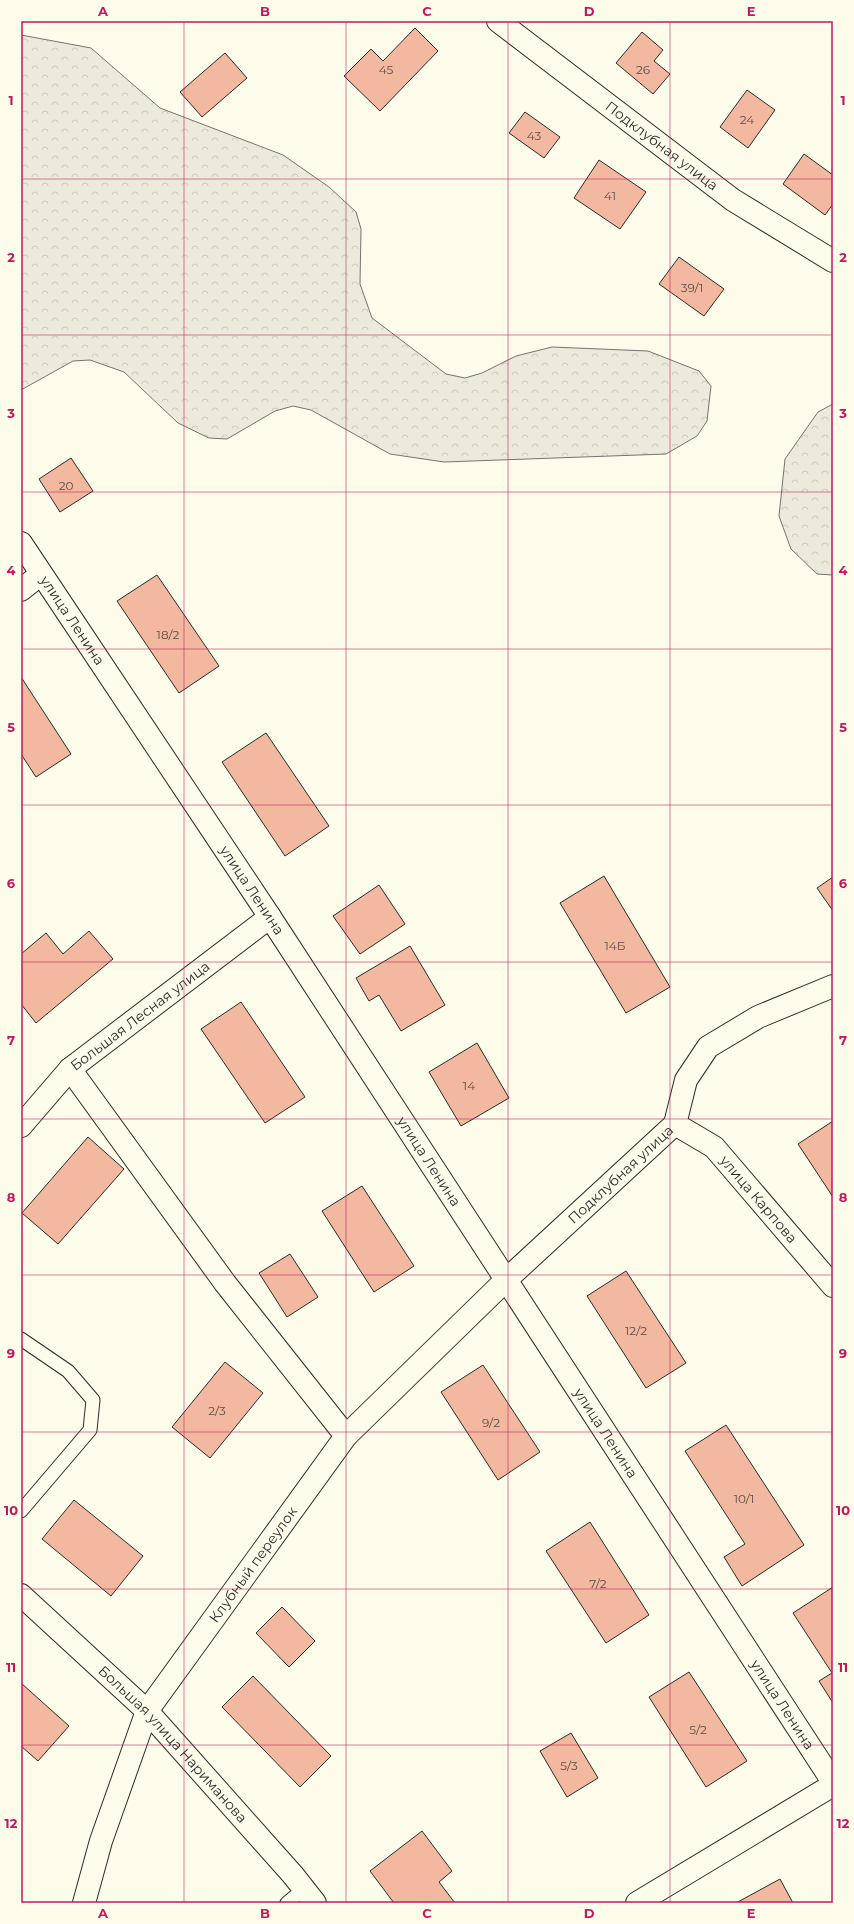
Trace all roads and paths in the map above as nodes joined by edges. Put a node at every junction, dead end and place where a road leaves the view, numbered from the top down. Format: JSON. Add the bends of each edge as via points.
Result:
{"nodes":[{"id":1,"x":498,"y":21,"type":"edge"},
{"id":2,"x":833,"y":261,"type":"edge"},
{"id":3,"x":21,"y":544,"type":"edge"},
{"id":4,"x":41,"y":574,"type":"junction"},
{"id":5,"x":21,"y":590,"type":"edge"},
{"id":6,"x":270,"y":917,"type":"junction"},
{"id":7,"x":833,"y":986,"type":"edge"},
{"id":8,"x":70,"y":1069,"type":"junction"},
{"id":9,"x":675,"y":1124,"type":"junction"},
{"id":10,"x":21,"y":1126,"type":"edge"},
{"id":11,"x":506,"y":1280,"type":"junction"},
{"id":12,"x":833,"y":1286,"type":"edge"},
{"id":13,"x":21,"y":1339,"type":"edge"},
{"id":14,"x":346,"y":1436,"type":"junction"},
{"id":15,"x":21,"y":1511,"type":"edge"},
{"id":16,"x":21,"y":1595,"type":"edge"},
{"id":17,"x":147,"y":1711,"type":"junction"},
{"id":18,"x":833,"y":1782,"type":"edge"},
{"id":19,"x":833,"y":1785,"type":"edge"},
{"id":20,"x":310,"y":1896,"type":"edge"},
{"id":21,"x":84,"y":1903,"type":"edge"},
{"id":22,"x":287,"y":1903,"type":"edge"},
{"id":23,"x":637,"y":1903,"type":"edge"}],
"edges":[{"from":1,"to":2,"type":"street","name":"Подклубная улица","via":[[733,200]]},
{"from":3,"to":4,"type":"street","name":"улица Ленина"},
{"from":4,"to":5,"type":"street"},
{"from":4,"to":6,"type":"street","name":"улица Ленина"},
{"from":6,"to":8,"type":"street","name":"Большая Лесная улица"},
{"from":6,"to":11,"type":"street","name":"улица Ленина"},
{"from":7,"to":9,"type":"street","name":"Подклубная улица","via":[[758,1017],[708,1046],[686,1080]]},
{"from":8,"to":10,"type":"street","name":"Большая Лесная улица"},
{"from":8,"to":14,"type":"street","via":[[225,1283]]},
{"from":9,"to":11,"type":"street","name":"Подклубная улица"},
{"from":9,"to":12,"type":"street","name":"улица Карпова","via":[[714,1147]]},
{"from":11,"to":14,"type":"street","name":"Клубный переулок"},
{"from":11,"to":18,"type":"street","name":"улица Ленина"},
{"from":13,"to":15,"type":"lane","via":[[68,1371],[93,1400],[90,1430]]},
{"from":14,"to":17,"type":"street","name":"Клубный переулок"},
{"from":16,"to":17,"type":"street","name":"Большая улица Нариманова"},
{"from":17,"to":20,"type":"street","name":"Большая улица Нариманова"},
{"from":17,"to":21,"type":"street","name":"Клубный переулок","via":[[101,1841]]},
{"from":19,"to":23,"type":"street"},
{"from":20,"to":22,"type":"lane"}]}
